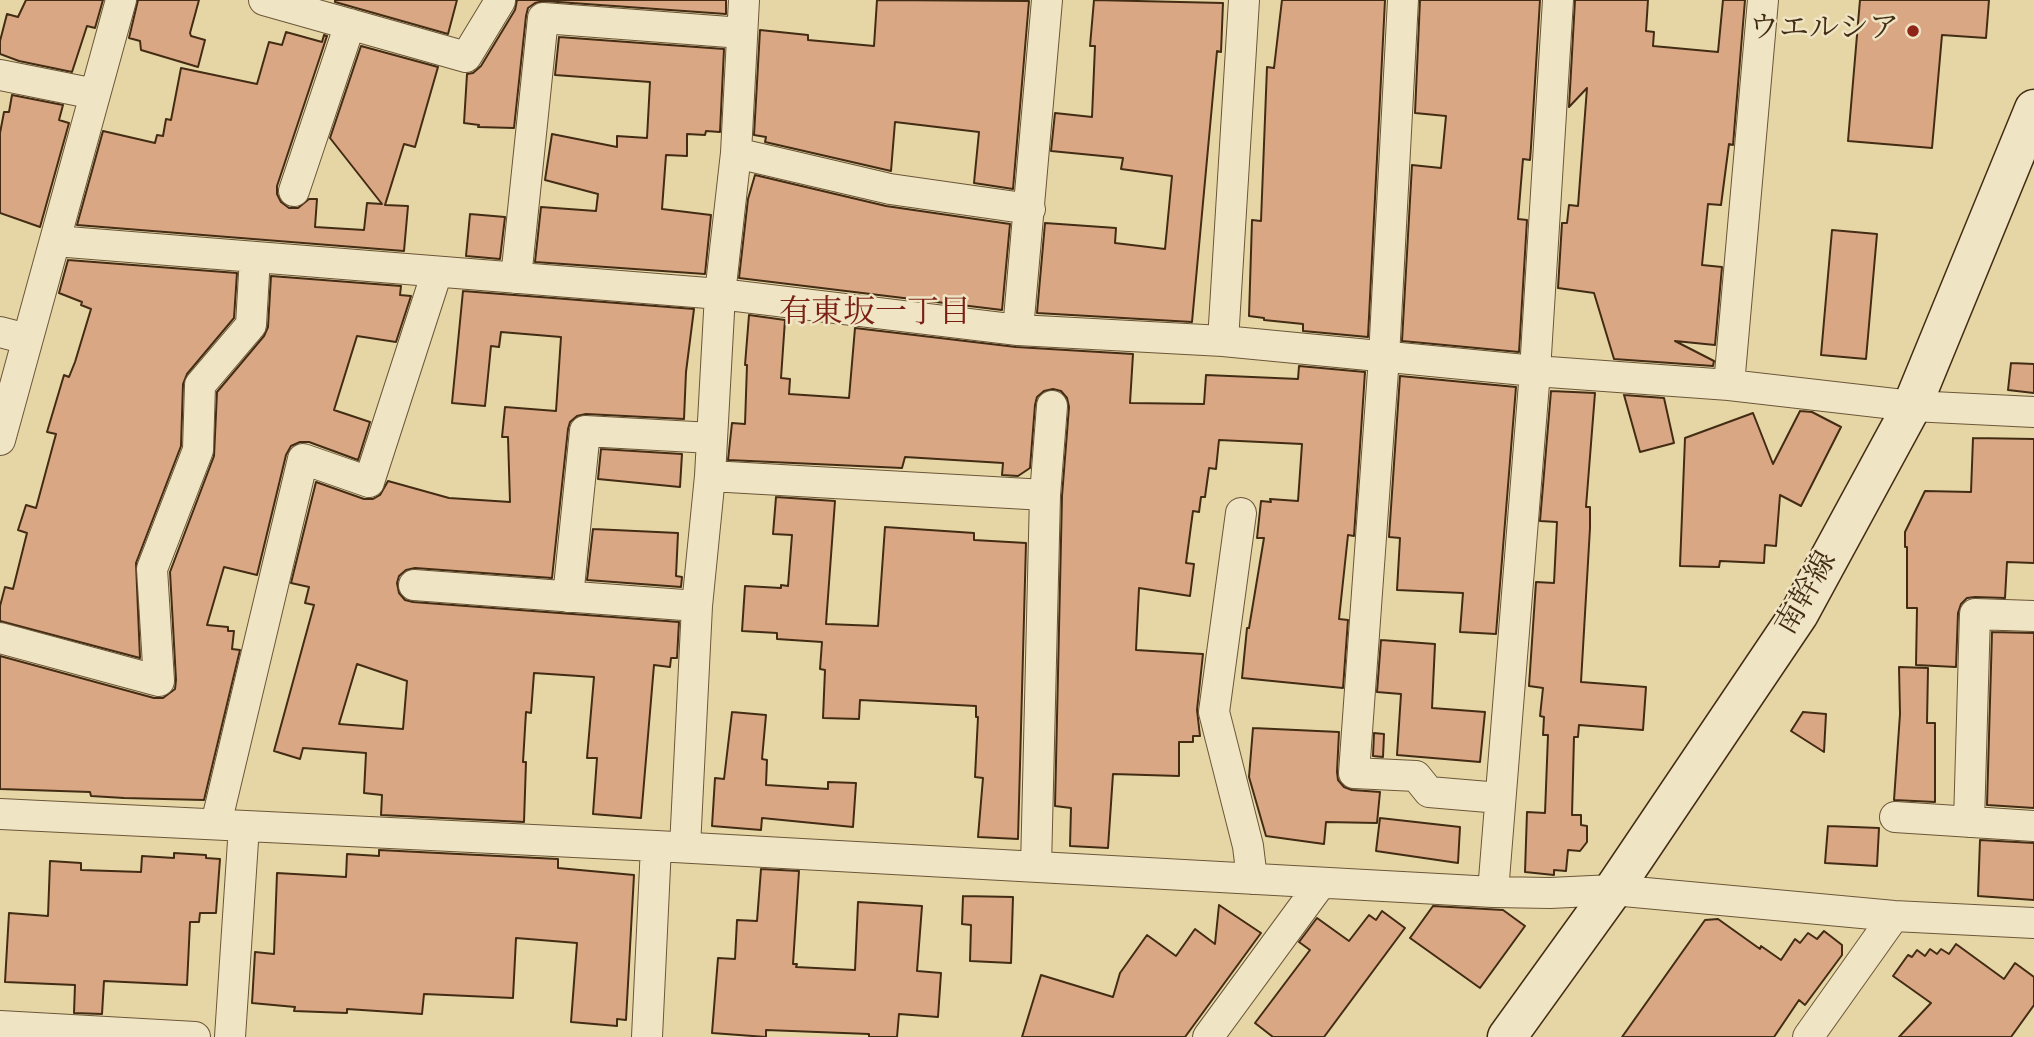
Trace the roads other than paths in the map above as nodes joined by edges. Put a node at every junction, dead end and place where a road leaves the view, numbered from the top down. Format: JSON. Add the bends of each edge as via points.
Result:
{"nodes":[{"id":1,"x":121,"y":0,"type":"edge"},
{"id":2,"x":264,"y":0,"type":"edge"},
{"id":3,"x":744,"y":0,"type":"edge"},
{"id":4,"x":1047,"y":0,"type":"edge"},
{"id":5,"x":1244,"y":0,"type":"edge"},
{"id":6,"x":1404,"y":0,"type":"edge"},
{"id":7,"x":1558,"y":0,"type":"edge"},
{"id":8,"x":1763,"y":0,"type":"edge"},
{"id":9,"x":500,"y":1,"type":"edge"},
{"id":10,"x":303,"y":5,"type":"edge"},
{"id":11,"x":350,"y":24,"type":"junction"},
{"id":12,"x":742,"y":33,"type":"junction"},
{"id":13,"x":0,"y":75,"type":"edge"},
{"id":14,"x":95,"y":94,"type":"junction"},
{"id":15,"x":2034,"y":109,"type":"edge"},
{"id":16,"x":736,"y":153,"type":"junction"},
{"id":17,"x":294,"y":191,"type":"dead end"},
{"id":18,"x":1030,"y":209,"type":"junction"},
{"id":19,"x":55,"y":241,"type":"junction"},
{"id":20,"x":255,"y":257,"type":"junction"},
{"id":21,"x":437,"y":272,"type":"junction"},
{"id":22,"x":516,"y":278,"type":"junction"},
{"id":23,"x":720,"y":294,"type":"junction"},
{"id":24,"x":1018,"y":330,"type":"junction"},
{"id":25,"x":13,"y":336,"type":"edge"},
{"id":26,"x":1223,"y":341,"type":"junction"},
{"id":27,"x":1384,"y":357,"type":"junction"},
{"id":28,"x":1535,"y":371,"type":"junction"},
{"id":29,"x":1729,"y":385,"type":"junction"},
{"id":30,"x":1052,"y":406,"type":"dead end"},
{"id":31,"x":1912,"y":406,"type":"junction"},
{"id":32,"x":2034,"y":412,"type":"edge"},
{"id":33,"x":712,"y":438,"type":"junction"},
{"id":34,"x":0,"y":440,"type":"edge"},
{"id":35,"x":710,"y":476,"type":"junction"},
{"id":36,"x":1045,"y":495,"type":"junction"},
{"id":37,"x":1241,"y":513,"type":"dead end"},
{"id":38,"x":414,"y":585,"type":"dead end"},
{"id":39,"x":568,"y":597,"type":"junction"},
{"id":40,"x":697,"y":606,"type":"junction"},
{"id":41,"x":2034,"y":616,"type":"edge"},
{"id":42,"x":0,"y":638,"type":"edge"},
{"id":43,"x":1500,"y":798,"type":"junction"},
{"id":44,"x":0,"y":814,"type":"edge"},
{"id":45,"x":1895,"y":817,"type":"dead end"},
{"id":46,"x":1969,"y":822,"type":"junction"},
{"id":47,"x":230,"y":825,"type":"junction"},
{"id":48,"x":2034,"y":826,"type":"edge"},
{"id":49,"x":671,"y":846,"type":"junction"},
{"id":50,"x":1036,"y":867,"type":"junction"},
{"id":51,"x":1252,"y":879,"type":"junction"},
{"id":52,"x":1321,"y":883,"type":"junction"},
{"id":53,"x":1614,"y":890,"type":"junction"},
{"id":54,"x":1493,"y":892,"type":"junction"},
{"id":55,"x":1894,"y":916,"type":"junction"},
{"id":56,"x":2034,"y":923,"type":"edge"},
{"id":57,"x":0,"y":1026,"type":"edge"},
{"id":58,"x":32,"y":1033,"type":"edge"},
{"id":59,"x":195,"y":1037,"type":"edge"},
{"id":60,"x":230,"y":1037,"type":"edge"},
{"id":61,"x":647,"y":1037,"type":"edge"},
{"id":62,"x":1208,"y":1037,"type":"edge"},
{"id":63,"x":1507,"y":1037,"type":"edge"},
{"id":64,"x":1808,"y":1037,"type":"edge"}],
"edges":[{"from":1,"to":14,"type":"street"},
{"from":2,"to":10,"type":"street"},
{"from":3,"to":12,"type":"street"},
{"from":4,"to":18,"type":"street"},
{"from":5,"to":26,"type":"street"},
{"from":6,"to":27,"type":"street"},
{"from":7,"to":28,"type":"street"},
{"from":8,"to":29,"type":"street"},
{"from":9,"to":11,"type":"street","via":[[466,57]]},
{"from":10,"to":11,"type":"street"},
{"from":11,"to":17,"type":"street"},
{"from":12,"to":16,"type":"street"},
{"from":12,"to":22,"type":"street","via":[[543,18]]},
{"from":13,"to":14,"type":"street"},
{"from":14,"to":19,"type":"street"},
{"from":15,"to":31,"type":"main road","name":"南幹線"},
{"from":16,"to":18,"type":"street","via":[[890,189]]},
{"from":16,"to":23,"type":"street"},
{"from":18,"to":24,"type":"street"},
{"from":19,"to":20,"type":"street"},
{"from":19,"to":25,"type":"street"},
{"from":20,"to":21,"type":"street"},
{"from":20,"to":42,"type":"street","via":[[251,325],[200,384],[198,450],[152,569],[159,681]]},
{"from":21,"to":22,"type":"street"},
{"from":21,"to":47,"type":"street","via":[[369,482],[303,459]]},
{"from":22,"to":23,"type":"street"},
{"from":23,"to":24,"type":"street"},
{"from":23,"to":33,"type":"street"},
{"from":24,"to":26,"type":"street"},
{"from":25,"to":34,"type":"street"},
{"from":26,"to":27,"type":"street"},
{"from":27,"to":28,"type":"street"},
{"from":27,"to":43,"type":"street","via":[[1354,773],[1416,776],[1429,792]]},
{"from":28,"to":29,"type":"street"},
{"from":28,"to":43,"type":"street"},
{"from":29,"to":31,"type":"street"},
{"from":30,"to":36,"type":"street"},
{"from":31,"to":32,"type":"street"},
{"from":31,"to":53,"type":"main road","name":"南幹線","via":[[1799,614]]},
{"from":33,"to":35,"type":"street"},
{"from":33,"to":39,"type":"street","via":[[585,431]]},
{"from":35,"to":36,"type":"street"},
{"from":35,"to":40,"type":"street"},
{"from":36,"to":50,"type":"street"},
{"from":37,"to":51,"type":"street","via":[[1214,712]]},
{"from":38,"to":39,"type":"street"},
{"from":39,"to":40,"type":"street"},
{"from":40,"to":49,"type":"street"},
{"from":41,"to":46,"type":"street","via":[[1975,614]]},
{"from":43,"to":54,"type":"street"},
{"from":44,"to":47,"type":"street"},
{"from":45,"to":46,"type":"street"},
{"from":46,"to":48,"type":"street"},
{"from":47,"to":49,"type":"street"},
{"from":47,"to":60,"type":"street"},
{"from":49,"to":50,"type":"street"},
{"from":49,"to":61,"type":"street"},
{"from":50,"to":51,"type":"street"},
{"from":51,"to":52,"type":"street"},
{"from":52,"to":54,"type":"street"},
{"from":52,"to":62,"type":"street"},
{"from":53,"to":54,"type":"street"},
{"from":53,"to":55,"type":"street"},
{"from":53,"to":63,"type":"main road","name":"南幹線"},
{"from":55,"to":56,"type":"street"},
{"from":55,"to":64,"type":"street"},
{"from":57,"to":58,"type":"street"},
{"from":58,"to":59,"type":"street"}]}
